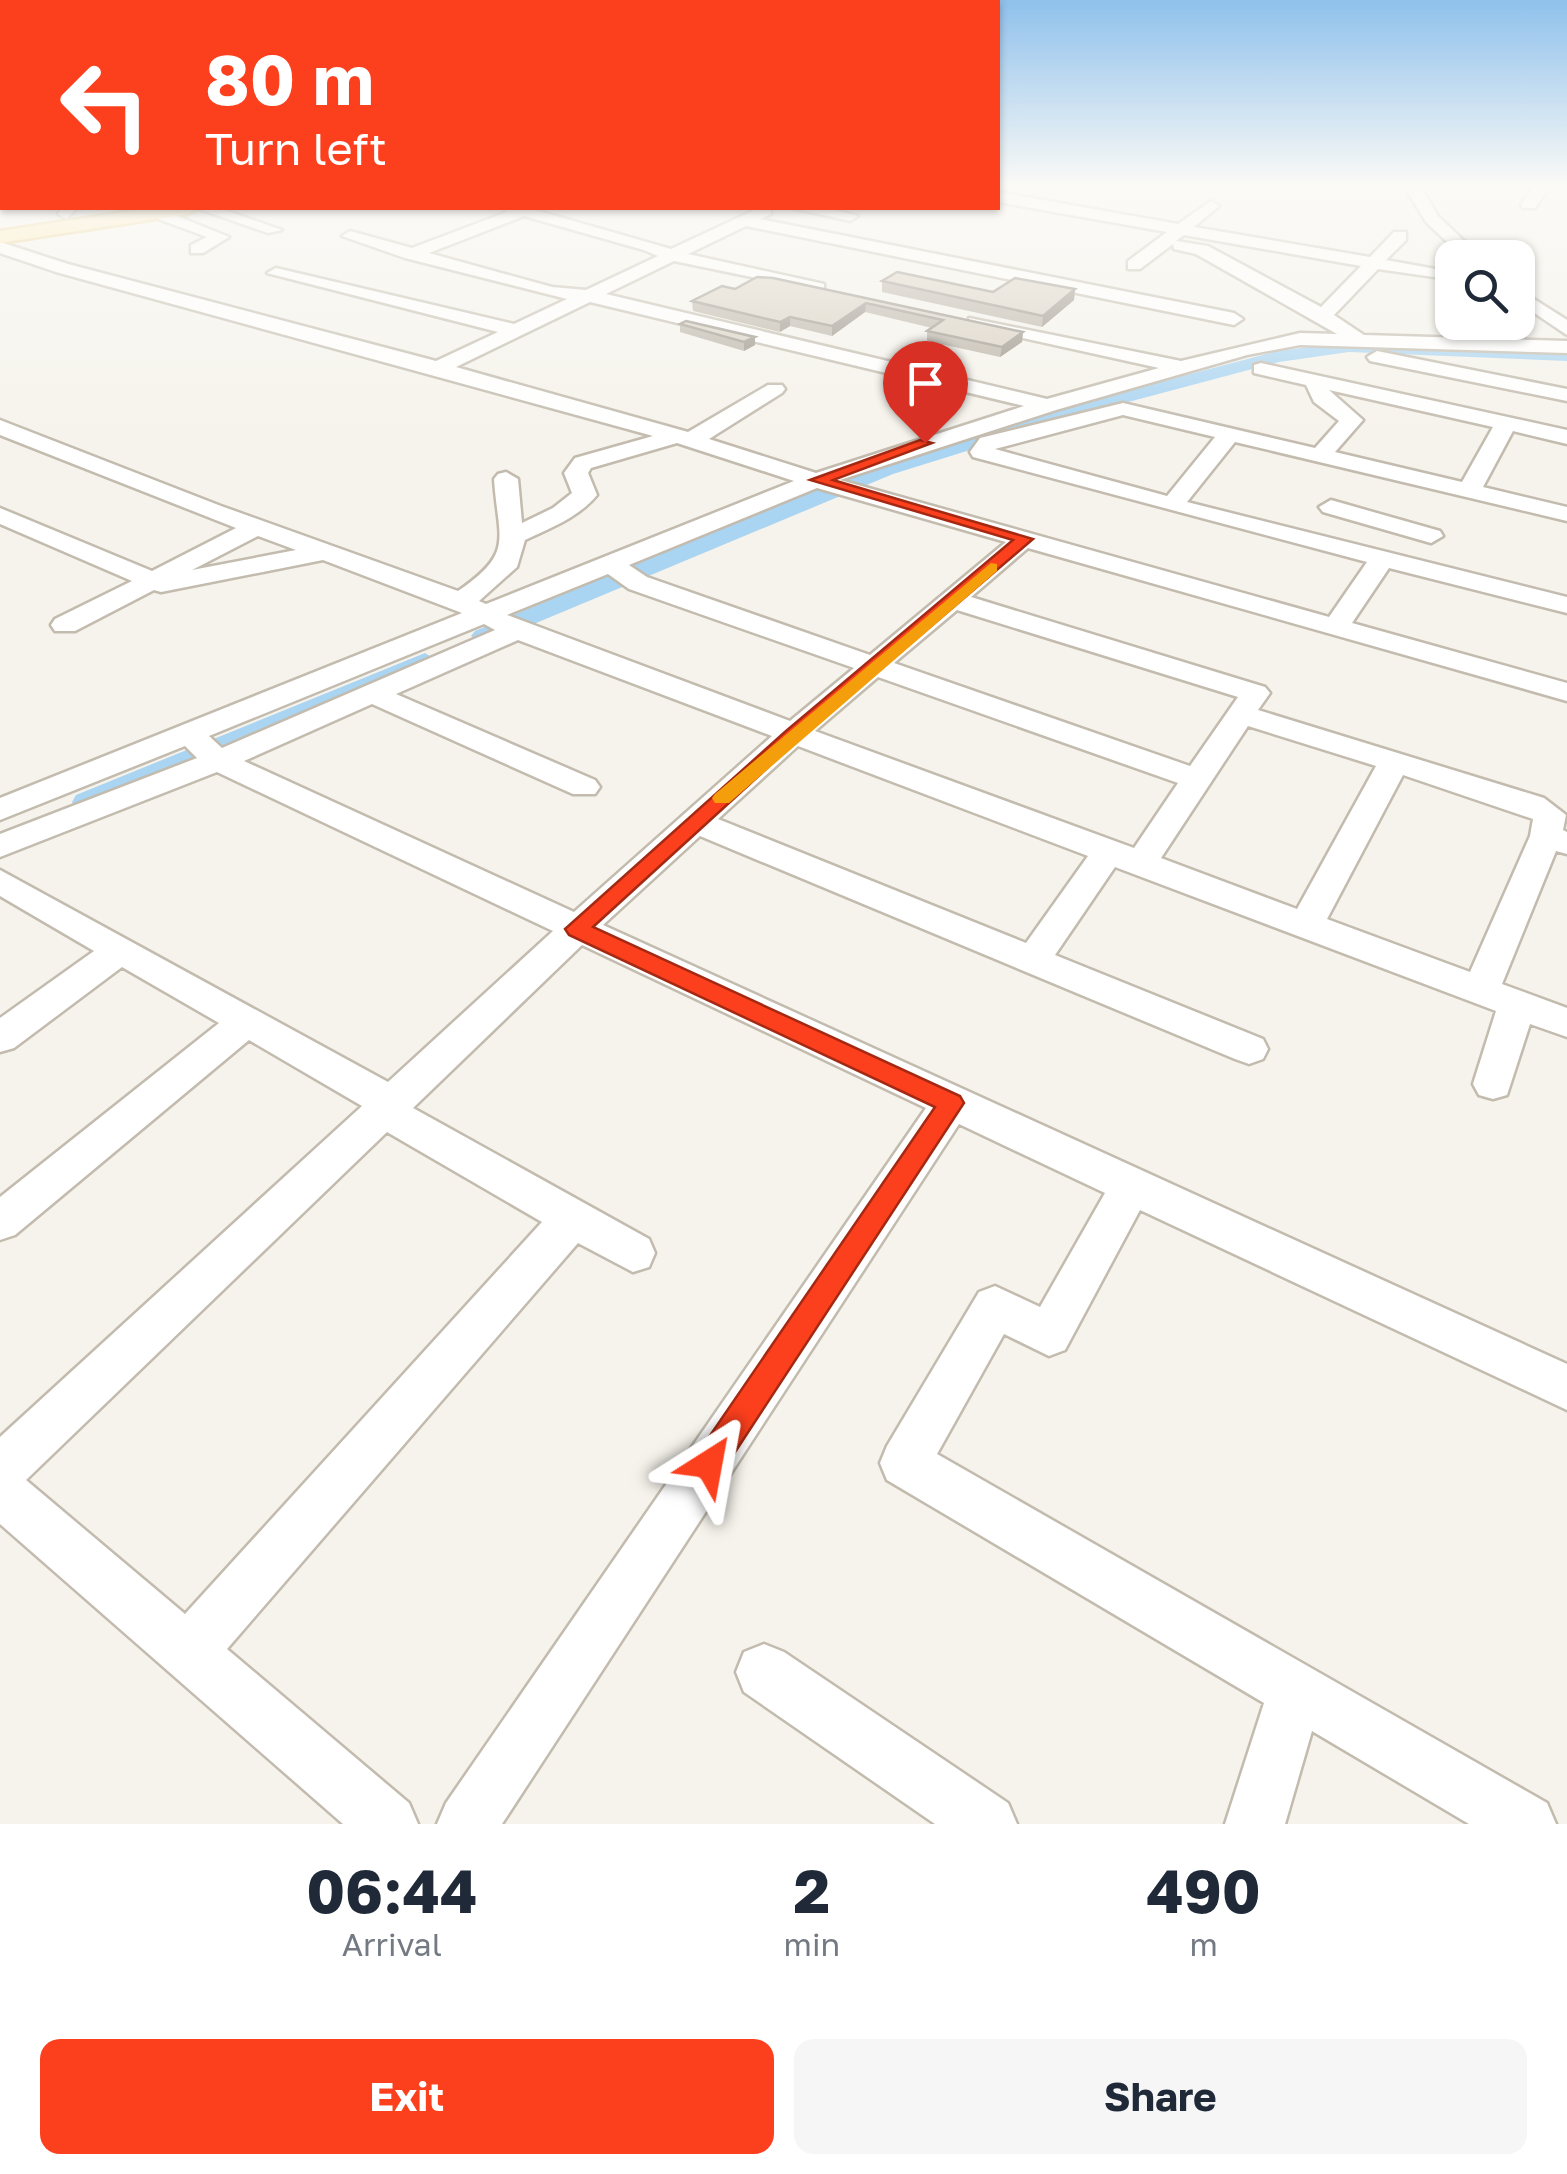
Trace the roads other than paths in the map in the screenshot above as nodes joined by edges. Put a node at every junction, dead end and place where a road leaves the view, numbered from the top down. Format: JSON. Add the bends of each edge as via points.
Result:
{"nodes":[{"id":1,"x":74,"y":271,"type":"edge"},
{"id":2,"x":474,"y":271,"type":"edge"},
{"id":3,"x":641,"y":271,"type":"edge"},
{"id":4,"x":741,"y":271,"type":"edge"},
{"id":5,"x":995,"y":271,"type":"edge"},
{"id":6,"x":1241,"y":271,"type":"edge"},
{"id":7,"x":1367,"y":271,"type":"edge"},
{"id":8,"x":1419,"y":271,"type":"edge"},
{"id":9,"x":276,"y":272,"type":"dead end"},
{"id":10,"x":1434,"y":274,"type":"dead end"},
{"id":11,"x":323,"y":284,"type":"junction"},
{"id":12,"x":842,"y":293,"type":"edge"},
{"id":13,"x":590,"y":296,"type":"junction"},
{"id":14,"x":1535,"y":306,"type":"edge"},
{"id":15,"x":1324,"y":316,"type":"junction"},
{"id":16,"x":244,"y":317,"type":"junction"},
{"id":17,"x":954,"y":318,"type":"edge"},
{"id":18,"x":1234,"y":319,"type":"dead end"},
{"id":19,"x":1567,"y":329,"type":"edge"},
{"id":20,"x":518,"y":330,"type":"junction"},
{"id":21,"x":1367,"y":345,"type":"junction"},
{"id":22,"x":1567,"y":347,"type":"edge"},
{"id":23,"x":1404,"y":362,"type":"junction"},
{"id":24,"x":1180,"y":367,"type":"junction"},
{"id":25,"x":438,"y":368,"type":"junction"},
{"id":26,"x":1315,"y":381,"type":"junction"},
{"id":27,"x":775,"y":389,"type":"dead end"},
{"id":28,"x":1567,"y":395,"type":"edge"},
{"id":29,"x":1048,"y":405,"type":"junction"},
{"id":30,"x":1506,"y":424,"type":"junction"},
{"id":31,"x":0,"y":427,"type":"edge"},
{"id":32,"x":1230,"y":434,"type":"junction"},
{"id":33,"x":1567,"y":437,"type":"edge"},
{"id":34,"x":684,"y":438,"type":"junction"},
{"id":35,"x":966,"y":443,"type":"junction"},
{"id":36,"x":1320,"y":455,"type":"junction"},
{"id":37,"x":1358,"y":464,"type":"junction"},
{"id":38,"x":506,"y":479,"type":"dead end"},
{"id":39,"x":821,"y":482,"type":"junction"},
{"id":40,"x":1469,"y":490,"type":"junction"},
{"id":41,"x":1172,"y":505,"type":"junction"},
{"id":42,"x":1331,"y":507,"type":"junction"},
{"id":43,"x":1567,"y":514,"type":"edge"},
{"id":44,"x":0,"y":515,"type":"edge"},
{"id":45,"x":257,"y":527,"type":"junction"},
{"id":46,"x":514,"y":536,"type":"junction"},
{"id":47,"x":1432,"y":536,"type":"dead end"},
{"id":48,"x":1024,"y":539,"type":"junction"},
{"id":49,"x":1310,"y":540,"type":"junction"},
{"id":50,"x":324,"y":552,"type":"junction"},
{"id":51,"x":1382,"y":558,"type":"junction"},
{"id":52,"x":625,"y":573,"type":"junction"},
{"id":53,"x":152,"y":580,"type":"junction"},
{"id":54,"x":954,"y":600,"type":"junction"},
{"id":55,"x":460,"y":602,"type":"junction"},
{"id":56,"x":1567,"y":605,"type":"edge"},
{"id":57,"x":500,"y":623,"type":"junction"},
{"id":58,"x":65,"y":625,"type":"dead end"},
{"id":59,"x":1336,"y":626,"type":"junction"},
{"id":60,"x":877,"y":667,"type":"junction"},
{"id":61,"x":1567,"y":692,"type":"edge"},
{"id":62,"x":370,"y":693,"type":"junction"},
{"id":63,"x":1241,"y":714,"type":"junction"},
{"id":64,"x":792,"y":735,"type":"junction"},
{"id":65,"x":201,"y":745,"type":"junction"},
{"id":66,"x":1394,"y":762,"type":"junction"},
{"id":67,"x":1197,"y":779,"type":"junction"},
{"id":68,"x":584,"y":787,"type":"dead end"},
{"id":69,"x":0,"y":810,"type":"edge"},
{"id":70,"x":696,"y":822,"type":"junction"},
{"id":71,"x":1556,"y":839,"type":"edge"},
{"id":72,"x":0,"y":846,"type":"edge"},
{"id":73,"x":1124,"y":858,"type":"junction"},
{"id":74,"x":0,"y":882,"type":"edge"},
{"id":75,"x":1306,"y":925,"type":"junction"},
{"id":76,"x":577,"y":929,"type":"junction"},
{"id":77,"x":120,"y":950,"type":"junction"},
{"id":78,"x":1033,"y":960,"type":"junction"},
{"id":79,"x":1499,"y":997,"type":"junction"},
{"id":80,"x":247,"y":1022,"type":"junction"},
{"id":81,"x":1567,"y":1023,"type":"edge"},
{"id":82,"x":0,"y":1038,"type":"edge"},
{"id":83,"x":1250,"y":1049,"type":"dead end"},
{"id":84,"x":1493,"y":1084,"type":"dead end"},
{"id":85,"x":951,"y":1103,"type":"junction"},
{"id":86,"x":385,"y":1106,"type":"junction"},
{"id":87,"x":1131,"y":1187,"type":"junction"},
{"id":88,"x":572,"y":1219,"type":"junction"},
{"id":89,"x":0,"y":1222,"type":"edge"},
{"id":90,"x":632,"y":1254,"type":"dead end"},
{"id":91,"x":1567,"y":1388,"type":"edge"},
{"id":92,"x":0,"y":1471,"type":"edge"},
{"id":93,"x":0,"y":1491,"type":"edge"},
{"id":94,"x":188,"y":1652,"type":"junction"},
{"id":95,"x":764,"y":1672,"type":"dead end"},
{"id":96,"x":1296,"y":1691,"type":"junction"},
{"id":97,"x":388,"y":1824,"type":"edge"},
{"id":98,"x":467,"y":1824,"type":"edge"},
{"id":99,"x":987,"y":1824,"type":"edge"},
{"id":100,"x":1254,"y":1824,"type":"edge"},
{"id":101,"x":1526,"y":1824,"type":"edge"}],
"edges":[{"from":1,"to":16,"type":"street"},
{"from":2,"to":13,"type":"street"},
{"from":3,"to":13,"type":"street"},
{"from":4,"to":12,"type":"street"},
{"from":5,"to":18,"type":"street"},
{"from":6,"to":15,"type":"street"},
{"from":7,"to":15,"type":"street"},
{"from":8,"to":10,"type":"street"},
{"from":9,"to":11,"type":"street"},
{"from":11,"to":16,"type":"street"},
{"from":11,"to":20,"type":"street"},
{"from":13,"to":20,"type":"street"},
{"from":13,"to":29,"type":"street"},
{"from":14,"to":19,"type":"street"},
{"from":15,"to":21,"type":"street"},
{"from":16,"to":25,"type":"street"},
{"from":17,"to":24,"type":"street"},
{"from":20,"to":25,"type":"street"},
{"from":21,"to":22,"type":"street"},
{"from":21,"to":23,"type":"street"},
{"from":21,"to":24,"type":"street","via":[[1300,340]]},
{"from":23,"to":26,"type":"street","via":[[1356,352],[1261,369]]},
{"from":23,"to":28,"type":"street"},
{"from":24,"to":29,"type":"street"},
{"from":25,"to":34,"type":"street"},
{"from":26,"to":30,"type":"street"},
{"from":26,"to":36,"type":"street","via":[[1321,398],[1352,420]]},
{"from":27,"to":34,"type":"street"},
{"from":29,"to":35,"type":"street"},
{"from":30,"to":33,"type":"street"},
{"from":30,"to":40,"type":"street"},
{"from":31,"to":45,"type":"street"},
{"from":32,"to":35,"type":"street","via":[[1123,409]]},
{"from":32,"to":36,"type":"street"},
{"from":32,"to":41,"type":"street"},
{"from":34,"to":39,"type":"street"},
{"from":34,"to":46,"type":"street","via":[[583,464],[576,473],[585,495]]},
{"from":35,"to":39,"type":"street"},
{"from":35,"to":41,"type":"street"},
{"from":36,"to":37,"type":"street"},
{"from":37,"to":40,"type":"street"},
{"from":37,"to":42,"type":"street"},
{"from":38,"to":46,"type":"street"},
{"from":39,"to":48,"type":"street"},
{"from":39,"to":52,"type":"street"},
{"from":40,"to":43,"type":"street"},
{"from":41,"to":49,"type":"street"},
{"from":42,"to":47,"type":"street"},
{"from":42,"to":49,"type":"street"},
{"from":44,"to":53,"type":"street"},
{"from":45,"to":50,"type":"street"},
{"from":45,"to":53,"type":"street"},
{"from":46,"to":55,"type":"street","via":[[511,558],[496,578]]},
{"from":48,"to":54,"type":"street"},
{"from":48,"to":59,"type":"street"},
{"from":49,"to":51,"type":"street"},
{"from":50,"to":53,"type":"street","via":[[177,583]]},
{"from":50,"to":55,"type":"street"},
{"from":51,"to":56,"type":"street"},
{"from":51,"to":59,"type":"street"},
{"from":52,"to":57,"type":"street"},
{"from":52,"to":60,"type":"street"},
{"from":53,"to":58,"type":"street"},
{"from":54,"to":60,"type":"street"},
{"from":54,"to":63,"type":"street","via":[[1255,693]]},
{"from":55,"to":57,"type":"street"},
{"from":57,"to":62,"type":"street"},
{"from":57,"to":64,"type":"street"},
{"from":57,"to":65,"type":"street"},
{"from":59,"to":61,"type":"street"},
{"from":60,"to":64,"type":"street"},
{"from":60,"to":67,"type":"street"},
{"from":62,"to":65,"type":"street"},
{"from":62,"to":68,"type":"street"},
{"from":63,"to":66,"type":"street"},
{"from":63,"to":67,"type":"street"},
{"from":64,"to":70,"type":"street"},
{"from":64,"to":73,"type":"street"},
{"from":65,"to":69,"type":"street"},
{"from":65,"to":72,"type":"street"},
{"from":65,"to":76,"type":"street"},
{"from":66,"to":71,"type":"street","via":[[1543,810]]},
{"from":66,"to":75,"type":"street"},
{"from":67,"to":73,"type":"street"},
{"from":70,"to":76,"type":"street"},
{"from":70,"to":78,"type":"street"},
{"from":71,"to":79,"type":"street"},
{"from":73,"to":75,"type":"street"},
{"from":73,"to":78,"type":"street"},
{"from":74,"to":77,"type":"street"},
{"from":75,"to":79,"type":"street"},
{"from":76,"to":85,"type":"street"},
{"from":76,"to":86,"type":"street"},
{"from":77,"to":80,"type":"street"},
{"from":77,"to":82,"type":"street"},
{"from":78,"to":83,"type":"street"},
{"from":79,"to":81,"type":"street"},
{"from":79,"to":84,"type":"street"},
{"from":80,"to":86,"type":"street"},
{"from":80,"to":89,"type":"street"},
{"from":85,"to":87,"type":"street"},
{"from":85,"to":98,"type":"street"},
{"from":86,"to":88,"type":"street"},
{"from":86,"to":92,"type":"street"},
{"from":87,"to":91,"type":"street"},
{"from":87,"to":96,"type":"street","via":[[1049,1336],[995,1306],[905,1463]]},
{"from":88,"to":90,"type":"street"},
{"from":88,"to":94,"type":"street"},
{"from":93,"to":94,"type":"street"},
{"from":94,"to":97,"type":"street"},
{"from":95,"to":99,"type":"street"},
{"from":96,"to":100,"type":"street"},
{"from":96,"to":101,"type":"street"}]}
